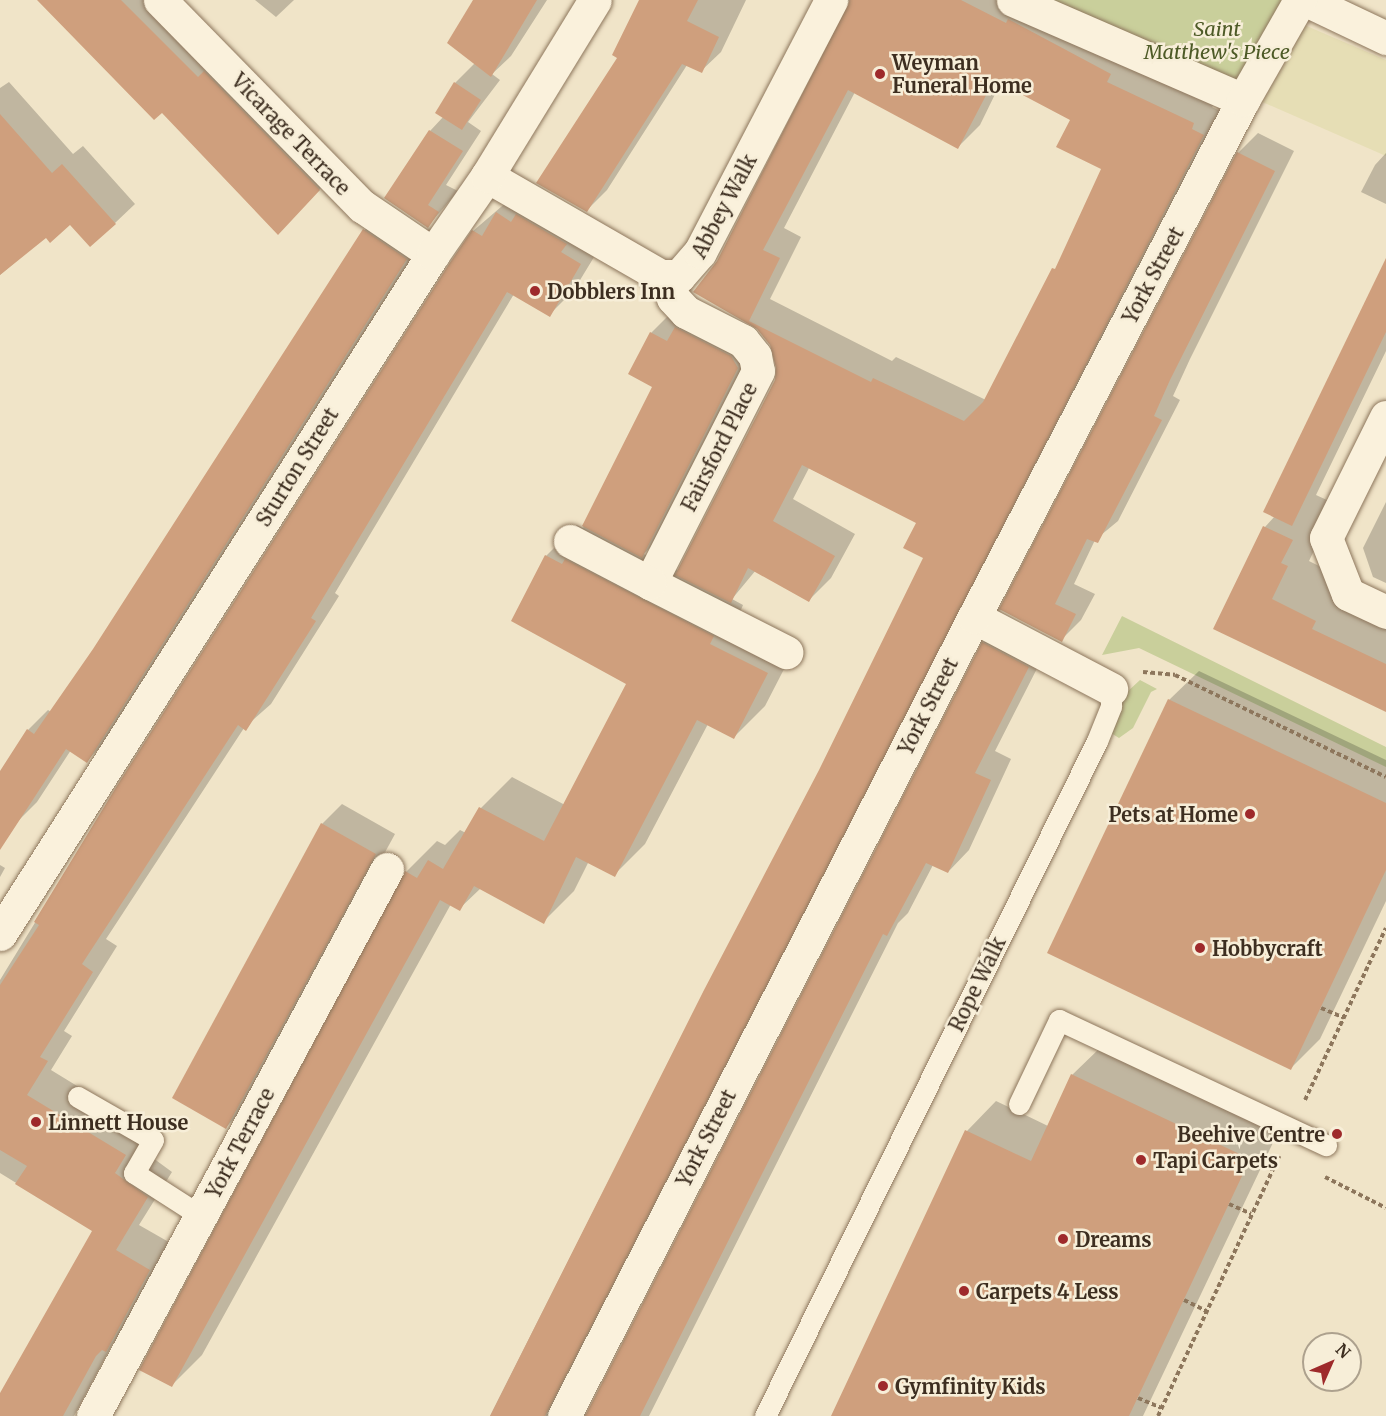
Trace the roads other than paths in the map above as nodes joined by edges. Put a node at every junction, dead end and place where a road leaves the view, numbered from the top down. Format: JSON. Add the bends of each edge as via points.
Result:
{"nodes":[{"id":1,"x":160,"y":0,"type":"edge"},
{"id":2,"x":595,"y":0,"type":"edge"},
{"id":3,"x":831,"y":0,"type":"edge"},
{"id":4,"x":1013,"y":0,"type":"edge"},
{"id":5,"x":1300,"y":0,"type":"edge"},
{"id":6,"x":1306,"y":0,"type":"edge"},
{"id":7,"x":1386,"y":38,"type":"edge"},
{"id":8,"x":1244,"y":100,"type":"junction"},
{"id":9,"x":487,"y":176,"type":"junction"},
{"id":10,"x":433,"y":254,"type":"junction"},
{"id":11,"x":669,"y":278,"type":"junction"},
{"id":12,"x":1386,"y":417,"type":"edge"},
{"id":13,"x":570,"y":541,"type":"dead end"},
{"id":14,"x":650,"y":583,"type":"junction"},
{"id":15,"x":1386,"y":612,"type":"edge"},
{"id":16,"x":974,"y":617,"type":"junction"},
{"id":17,"x":786,"y":652,"type":"dead end"},
{"id":18,"x":1111,"y":688,"type":"joint"},
{"id":19,"x":387,"y":869,"type":"dead end"},
{"id":20,"x":0,"y":934,"type":"edge"},
{"id":21,"x":78,"y":1097,"type":"dead end"},
{"id":22,"x":1019,"y":1104,"type":"dead end"},
{"id":23,"x":1326,"y":1145,"type":"dead end"},
{"id":24,"x":201,"y":1216,"type":"junction"},
{"id":25,"x":93,"y":1416,"type":"edge"},
{"id":26,"x":564,"y":1416,"type":"edge"},
{"id":27,"x":765,"y":1416,"type":"edge"}],
"edges":[{"from":1,"to":10,"type":"street","name":"Vicarage Terrace","via":[[362,206]]},
{"from":2,"to":9,"type":"street","name":"Sturton Street"},
{"from":3,"to":11,"type":"street","name":"Abbey Walk","via":[[700,252],[691,267]]},
{"from":4,"to":8,"type":"street"},
{"from":5,"to":8,"type":"street","name":"York Street"},
{"from":6,"to":7,"type":"street"},
{"from":8,"to":16,"type":"street","name":"York Street"},
{"from":9,"to":10,"type":"street","name":"Sturton Street"},
{"from":9,"to":11,"type":"street"},
{"from":10,"to":20,"type":"street","name":"Sturton Street"},
{"from":11,"to":14,"type":"street","name":"Fairsford Place","via":[[673,298],[686,312],[743,341],[755,356],[758,371]]},
{"from":12,"to":15,"type":"street","via":[[1326,538],[1348,594]]},
{"from":13,"to":14,"type":"street"},
{"from":14,"to":17,"type":"street"},
{"from":16,"to":18,"type":"street"},
{"from":16,"to":26,"type":"street","name":"York Street"},
{"from":18,"to":27,"type":"lane","name":"Rope Walk","via":[[1112,706],[1097,741]]},
{"from":19,"to":24,"type":"street","name":"York Terrace"},
{"from":21,"to":24,"type":"lane","via":[[153,1140],[134,1173]]},
{"from":22,"to":23,"type":"lane","via":[[1059,1020]]},
{"from":24,"to":25,"type":"street","name":"York Terrace"}]}
